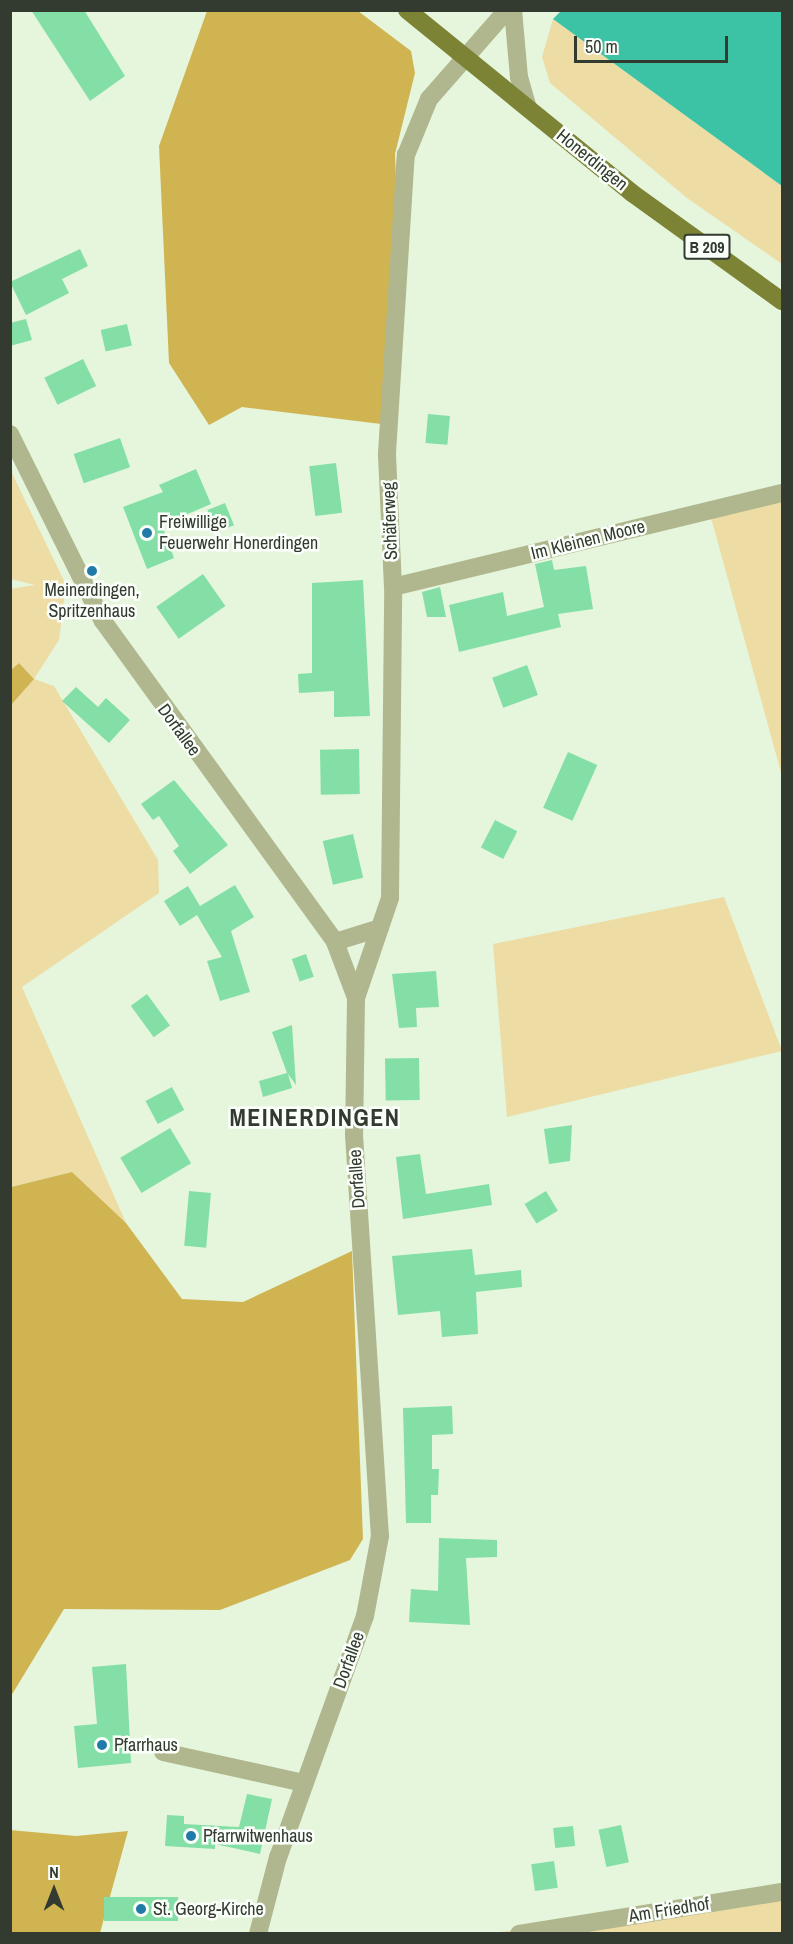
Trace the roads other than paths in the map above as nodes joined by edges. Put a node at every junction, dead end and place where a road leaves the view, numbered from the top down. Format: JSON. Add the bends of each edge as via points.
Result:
{"nodes":[{"id":1,"x":407,"y":10,"type":"edge"},
{"id":2,"x":507,"y":10,"type":"edge"},
{"id":3,"x":513,"y":10,"type":"edge"},
{"id":4,"x":465,"y":58,"type":"junction"},
{"id":5,"x":528,"y":108,"type":"junction"},
{"id":6,"x":783,"y":301,"type":"edge"},
{"id":7,"x":10,"y":434,"type":"edge"},
{"id":8,"x":783,"y":493,"type":"edge"},
{"id":9,"x":393,"y":587,"type":"junction"},
{"id":10,"x":380,"y":927,"type":"junction"},
{"id":11,"x":335,"y":942,"type":"junction"},
{"id":12,"x":356,"y":998,"type":"junction"},
{"id":13,"x":163,"y":1752,"type":"dead end"},
{"id":14,"x":304,"y":1783,"type":"junction"},
{"id":15,"x":783,"y":1892,"type":"edge"},
{"id":16,"x":258,"y":1934,"type":"edge"},
{"id":17,"x":519,"y":1934,"type":"edge"}],
"edges":[{"from":1,"to":4,"type":"main road","name":"Honerdingen","number":"B 209"},
{"from":2,"to":4,"type":"street","name":"Schäferweg"},
{"from":3,"to":5,"type":"street","via":[[519,77]]},
{"from":4,"to":5,"type":"main road","name":"Honerdingen","number":"B 209"},
{"from":4,"to":9,"type":"street","name":"Schäferweg","via":[[429,99],[405,155],[387,453]]},
{"from":5,"to":6,"type":"main road","name":"Honerdingen","number":"B 209","via":[[633,193]]},
{"from":7,"to":11,"type":"street","name":"Dorfallee","via":[[103,621]]},
{"from":8,"to":9,"type":"street","name":"Im Kleinen Moore"},
{"from":9,"to":10,"type":"street","name":"Schäferweg","via":[[390,898]]},
{"from":10,"to":11,"type":"street"},
{"from":10,"to":12,"type":"street","name":"Schäferweg"},
{"from":11,"to":12,"type":"street","name":"Dorfallee"},
{"from":12,"to":14,"type":"street","name":"Dorfallee","via":[[354,1135],[380,1536],[365,1616]]},
{"from":13,"to":14,"type":"street"},
{"from":14,"to":16,"type":"street","name":"Dorfallee"},
{"from":15,"to":17,"type":"street","name":"Am Friedhof"}]}
